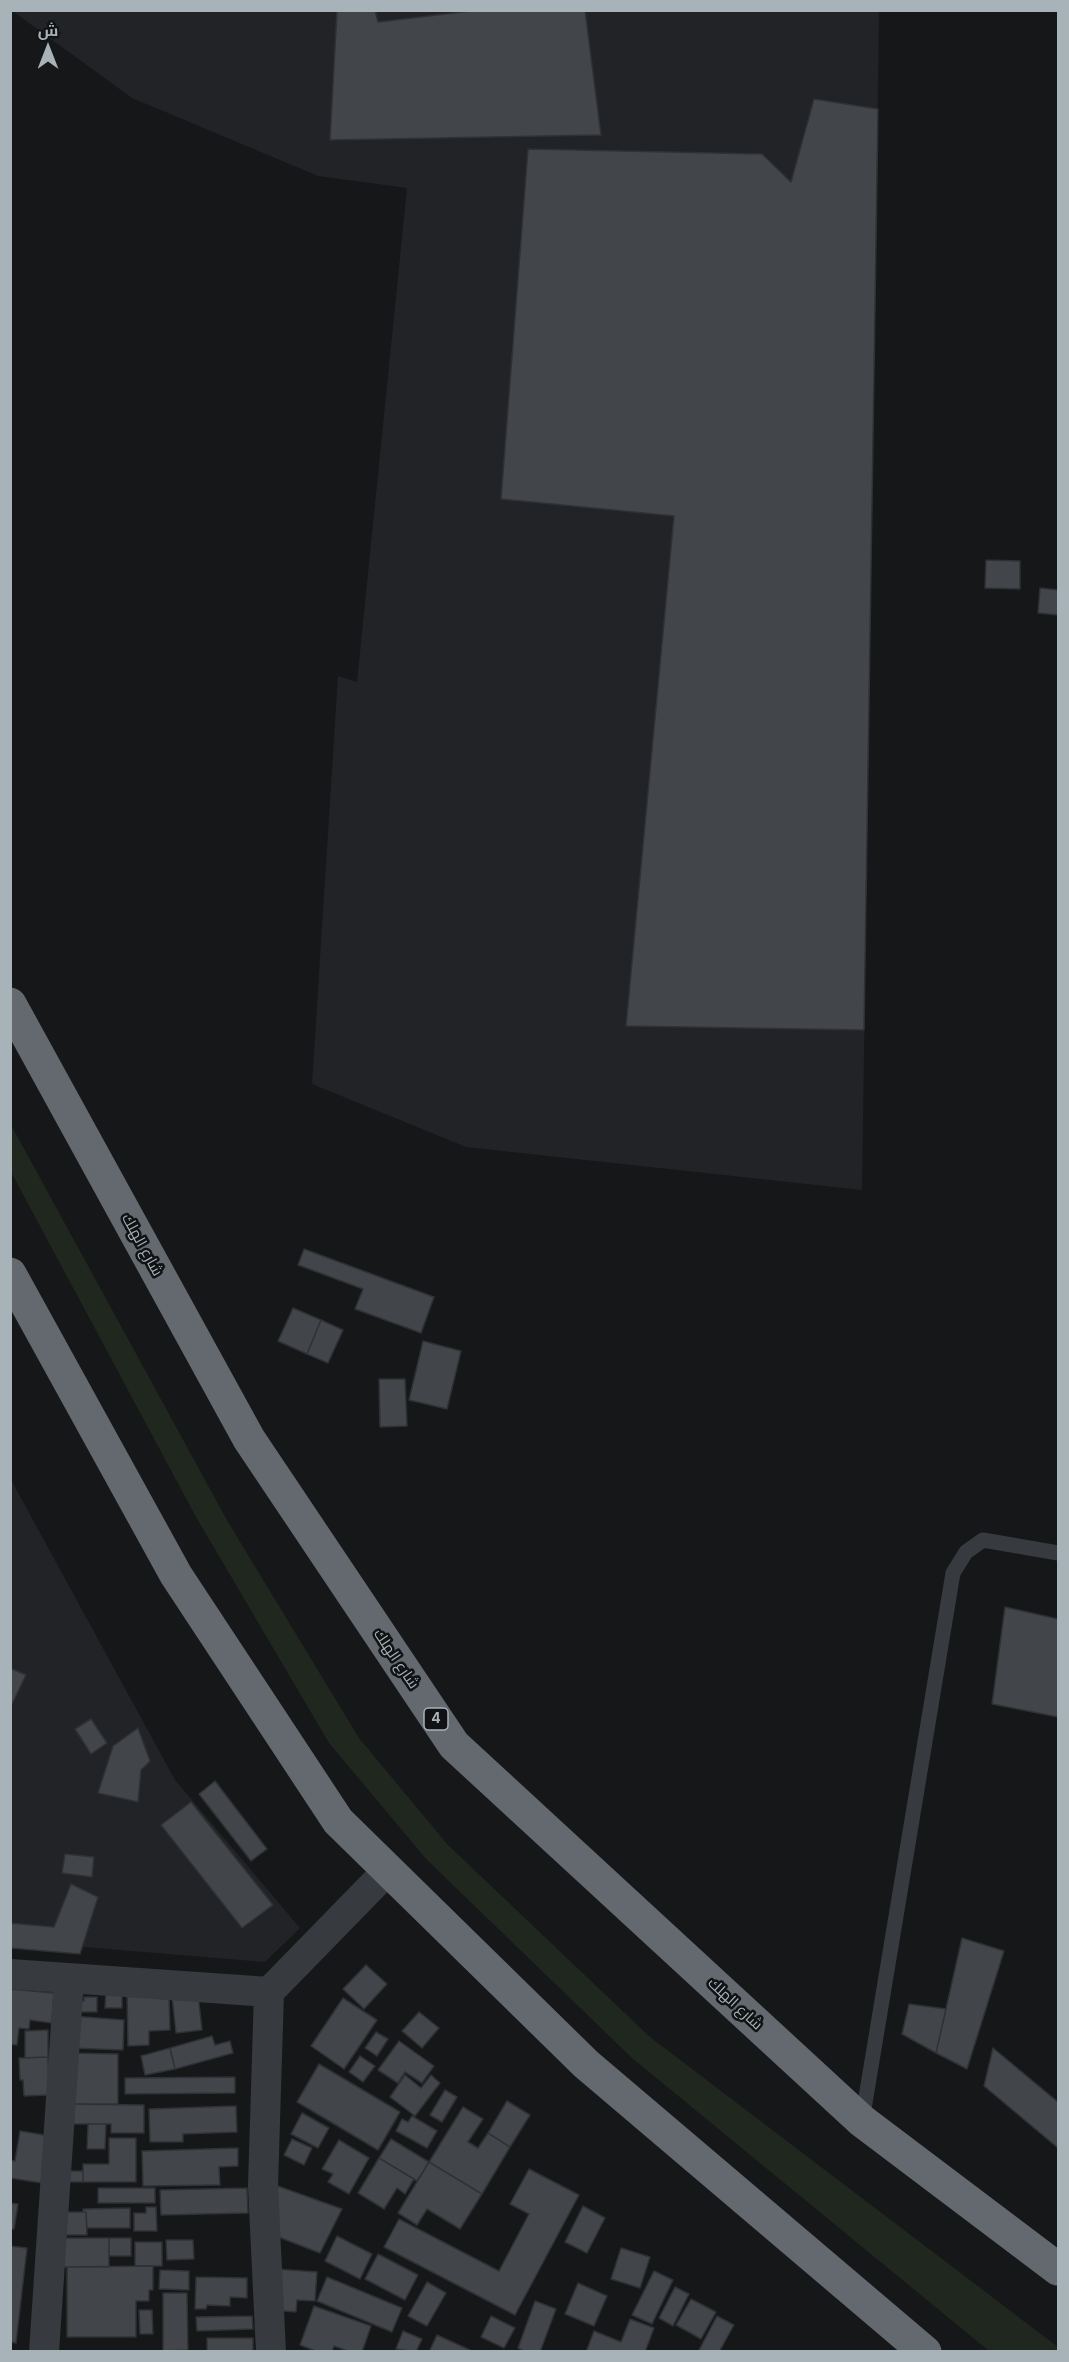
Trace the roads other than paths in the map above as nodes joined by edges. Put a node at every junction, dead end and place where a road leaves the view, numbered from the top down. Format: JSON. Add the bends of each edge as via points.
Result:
{"nodes":[{"id":1,"x":10,"y":1004,"type":"edge"},
{"id":2,"x":10,"y":1274,"type":"edge"},
{"id":3,"x":1059,"y":1552,"type":"edge"},
{"id":4,"x":388,"y":1870,"type":"junction"},
{"id":5,"x":10,"y":1974,"type":"edge"},
{"id":6,"x":69,"y":1979,"type":"junction"},
{"id":7,"x":269,"y":1992,"type":"junction"},
{"id":8,"x":862,"y":2121,"type":"junction"},
{"id":9,"x":1059,"y":2269,"type":"edge"},
{"id":10,"x":44,"y":2352,"type":"edge"},
{"id":11,"x":271,"y":2352,"type":"edge"},
{"id":12,"x":925,"y":2352,"type":"edge"}],
"edges":[{"from":1,"to":8,"type":"highway","name":"شارع الهلك","number":"4","via":[[249,1439],[454,1745]]},
{"from":2,"to":4,"type":"highway","via":[[176,1575],[338,1821]]},
{"from":3,"to":8,"type":"lane","via":[[983,1540],[966,1552],[953,1573]]},
{"from":4,"to":7,"type":"street"},
{"from":4,"to":12,"type":"highway","via":[[586,2064]]},
{"from":5,"to":6,"type":"street"},
{"from":6,"to":7,"type":"street"},
{"from":6,"to":10,"type":"street"},
{"from":7,"to":11,"type":"street","via":[[263,2186]]},
{"from":8,"to":9,"type":"highway","name":"شارع الهلك","number":"4"}]}
